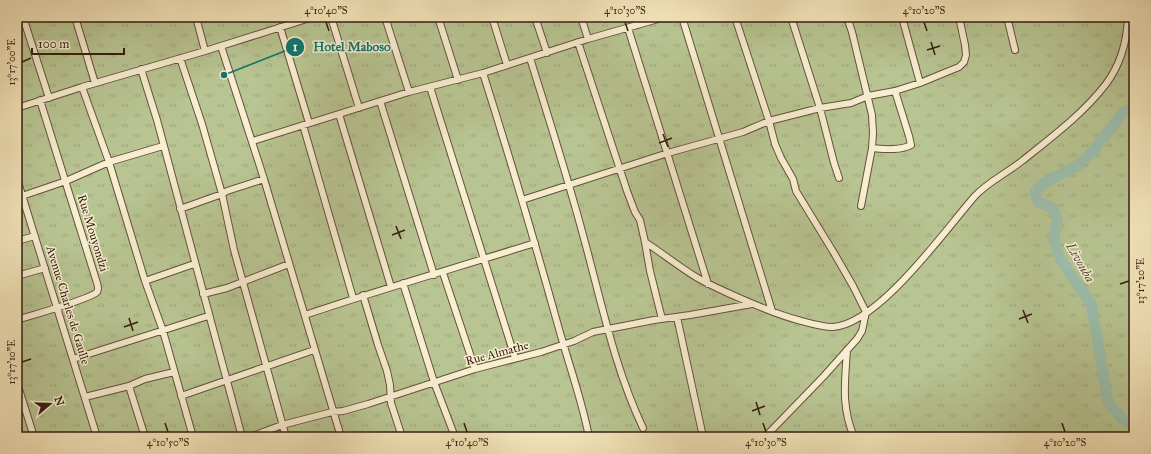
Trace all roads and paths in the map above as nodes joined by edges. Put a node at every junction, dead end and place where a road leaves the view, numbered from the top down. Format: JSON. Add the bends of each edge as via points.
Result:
{"nodes":[{"id":1,"x":23,"y":17,"type":"edge"},
{"id":2,"x":75,"y":17,"type":"edge"},
{"id":3,"x":196,"y":17,"type":"edge"},
{"id":4,"x":313,"y":17,"type":"edge"},
{"id":5,"x":331,"y":17,"type":"edge"},
{"id":6,"x":385,"y":17,"type":"edge"},
{"id":7,"x":438,"y":17,"type":"edge"},
{"id":8,"x":492,"y":17,"type":"edge"},
{"id":9,"x":536,"y":17,"type":"edge"},
{"id":10,"x":581,"y":17,"type":"edge"},
{"id":11,"x":634,"y":17,"type":"edge"},
{"id":12,"x":665,"y":17,"type":"edge"},
{"id":13,"x":682,"y":17,"type":"edge"},
{"id":14,"x":735,"y":17,"type":"edge"},
{"id":15,"x":792,"y":17,"type":"edge"},
{"id":16,"x":847,"y":17,"type":"edge"},
{"id":17,"x":902,"y":17,"type":"edge"},
{"id":18,"x":959,"y":17,"type":"edge"},
{"id":19,"x":1007,"y":17,"type":"edge"},
{"id":20,"x":1128,"y":17,"type":"edge"},
{"id":21,"x":637,"y":25,"type":"junction"},
{"id":22,"x":280,"y":27,"type":"junction"},
{"id":23,"x":628,"y":28,"type":"junction"},
{"id":24,"x":588,"y":39,"type":"junction"},
{"id":25,"x":578,"y":42,"type":"junction"},
{"id":26,"x":221,"y":46,"type":"junction"},
{"id":27,"x":1015,"y":50,"type":"dead end"},
{"id":28,"x":205,"y":51,"type":"junction"},
{"id":29,"x":547,"y":53,"type":"junction"},
{"id":30,"x":180,"y":58,"type":"junction"},
{"id":31,"x":530,"y":58,"type":"junction"},
{"id":32,"x":507,"y":64,"type":"junction"},
{"id":33,"x":141,"y":69,"type":"junction"},
{"id":34,"x":483,"y":73,"type":"junction"},
{"id":35,"x":458,"y":80,"type":"junction"},
{"id":36,"x":95,"y":83,"type":"junction"},
{"id":37,"x":920,"y":83,"type":"junction"},
{"id":38,"x":82,"y":87,"type":"junction"},
{"id":39,"x":430,"y":87,"type":"junction"},
{"id":40,"x":895,"y":91,"type":"junction"},
{"id":41,"x":409,"y":92,"type":"junction"},
{"id":42,"x":868,"y":96,"type":"junction"},
{"id":43,"x":49,"y":98,"type":"junction"},
{"id":44,"x":40,"y":100,"type":"junction"},
{"id":45,"x":380,"y":101,"type":"junction"},
{"id":46,"x":17,"y":108,"type":"edge"},
{"id":47,"x":359,"y":108,"type":"junction"},
{"id":48,"x":820,"y":108,"type":"junction"},
{"id":49,"x":338,"y":114,"type":"junction"},
{"id":50,"x":769,"y":120,"type":"junction"},
{"id":51,"x":306,"y":124,"type":"junction"},
{"id":52,"x":719,"y":139,"type":"junction"},
{"id":53,"x":253,"y":142,"type":"junction"},
{"id":54,"x":163,"y":146,"type":"junction"},
{"id":55,"x":872,"y":148,"type":"junction"},
{"id":56,"x":668,"y":153,"type":"junction"},
{"id":57,"x":108,"y":162,"type":"junction"},
{"id":58,"x":619,"y":169,"type":"junction"},
{"id":59,"x":839,"y":178,"type":"dead end"},
{"id":60,"x":17,"y":179,"type":"edge"},
{"id":61,"x":264,"y":179,"type":"junction"},
{"id":62,"x":66,"y":181,"type":"junction"},
{"id":63,"x":569,"y":186,"type":"junction"},
{"id":64,"x":222,"y":194,"type":"junction"},
{"id":65,"x":22,"y":196,"type":"junction"},
{"id":66,"x":522,"y":200,"type":"junction"},
{"id":67,"x":861,"y":206,"type":"dead end"},
{"id":68,"x":180,"y":209,"type":"junction"},
{"id":69,"x":35,"y":236,"type":"junction"},
{"id":70,"x":17,"y":241,"type":"edge"},
{"id":71,"x":645,"y":242,"type":"junction"},
{"id":72,"x":535,"y":243,"type":"junction"},
{"id":73,"x":483,"y":260,"type":"junction"},
{"id":74,"x":194,"y":264,"type":"junction"},
{"id":75,"x":290,"y":264,"type":"junction"},
{"id":76,"x":45,"y":268,"type":"junction"},
{"id":77,"x":443,"y":272,"type":"junction"},
{"id":78,"x":434,"y":275,"type":"junction"},
{"id":79,"x":17,"y":276,"type":"edge"},
{"id":80,"x":145,"y":281,"type":"junction"},
{"id":81,"x":244,"y":282,"type":"junction"},
{"id":82,"x":403,"y":283,"type":"junction"},
{"id":83,"x":708,"y":284,"type":"junction"},
{"id":84,"x":391,"y":287,"type":"junction"},
{"id":85,"x":203,"y":294,"type":"junction"},
{"id":86,"x":364,"y":295,"type":"junction"},
{"id":87,"x":353,"y":298,"type":"junction"},
{"id":88,"x":752,"y":304,"type":"junction"},
{"id":89,"x":57,"y":308,"type":"junction"},
{"id":90,"x":772,"y":311,"type":"junction"},
{"id":91,"x":866,"y":312,"type":"junction"},
{"id":92,"x":305,"y":315,"type":"junction"},
{"id":93,"x":208,"y":316,"type":"junction"},
{"id":94,"x":677,"y":317,"type":"junction"},
{"id":95,"x":662,"y":319,"type":"junction"},
{"id":96,"x":17,"y":320,"type":"edge"},
{"id":97,"x":607,"y":328,"type":"junction"},
{"id":98,"x":162,"y":331,"type":"junction"},
{"id":99,"x":564,"y":345,"type":"junction"},
{"id":100,"x":314,"y":350,"type":"junction"},
{"id":101,"x":847,"y":350,"type":"junction"},
{"id":102,"x":515,"y":358,"type":"junction"},
{"id":103,"x":73,"y":359,"type":"junction"},
{"id":104,"x":267,"y":366,"type":"junction"},
{"id":105,"x":475,"y":369,"type":"junction"},
{"id":106,"x":174,"y":372,"type":"junction"},
{"id":107,"x":226,"y":381,"type":"junction"},
{"id":108,"x":434,"y":382,"type":"junction"},
{"id":109,"x":17,"y":383,"type":"edge"},
{"id":110,"x":129,"y":386,"type":"junction"},
{"id":111,"x":18,"y":394,"type":"edge"},
{"id":112,"x":181,"y":396,"type":"junction"},
{"id":113,"x":85,"y":397,"type":"junction"},
{"id":114,"x":391,"y":397,"type":"junction"},
{"id":115,"x":332,"y":412,"type":"junction"},
{"id":116,"x":282,"y":425,"type":"junction"},
{"id":117,"x":643,"y":428,"type":"dead end"},
{"id":118,"x":589,"y":436,"type":"edge"},
{"id":119,"x":34,"y":437,"type":"edge"},
{"id":120,"x":97,"y":437,"type":"edge"},
{"id":121,"x":145,"y":437,"type":"edge"},
{"id":122,"x":193,"y":437,"type":"edge"},
{"id":123,"x":242,"y":437,"type":"edge"},
{"id":124,"x":250,"y":437,"type":"edge"},
{"id":125,"x":286,"y":437,"type":"edge"},
{"id":126,"x":341,"y":437,"type":"edge"},
{"id":127,"x":402,"y":437,"type":"edge"},
{"id":128,"x":455,"y":437,"type":"edge"},
{"id":129,"x":582,"y":437,"type":"edge"},
{"id":130,"x":703,"y":437,"type":"edge"},
{"id":131,"x":765,"y":437,"type":"edge"},
{"id":132,"x":854,"y":437,"type":"edge"}],
"edges":[{"from":1,"to":43,"type":"street"},
{"from":2,"to":36,"type":"street"},
{"from":3,"to":28,"type":"street"},
{"from":4,"to":22,"type":"street"},
{"from":5,"to":47,"type":"street"},
{"from":6,"to":41,"type":"street"},
{"from":7,"to":35,"type":"street"},
{"from":8,"to":32,"type":"street"},
{"from":9,"to":29,"type":"street"},
{"from":10,"to":24,"type":"street"},
{"from":11,"to":21,"type":"street"},
{"from":12,"to":21,"type":"street"},
{"from":13,"to":52,"type":"street"},
{"from":14,"to":50,"type":"street"},
{"from":15,"to":48,"type":"street"},
{"from":16,"to":42,"type":"street"},
{"from":17,"to":37,"type":"street"},
{"from":18,"to":37,"type":"street","via":[[965,45],[964,62],[950,71]]},
{"from":19,"to":27,"type":"street"},
{"from":20,"to":91,"type":"street","via":[[1122,55],[1117,68],[1095,97],[1070,122],[976,195],[904,280]]},
{"from":21,"to":23,"type":"street"},
{"from":22,"to":26,"type":"street"},
{"from":22,"to":51,"type":"street"},
{"from":23,"to":24,"type":"street"},
{"from":23,"to":56,"type":"street"},
{"from":24,"to":25,"type":"street"},
{"from":25,"to":29,"type":"street"},
{"from":25,"to":58,"type":"street"},
{"from":26,"to":28,"type":"street"},
{"from":26,"to":53,"type":"street"},
{"from":28,"to":30,"type":"street"},
{"from":29,"to":31,"type":"street"},
{"from":30,"to":33,"type":"street"},
{"from":30,"to":64,"type":"street"},
{"from":31,"to":32,"type":"street"},
{"from":31,"to":63,"type":"street"},
{"from":32,"to":34,"type":"street"},
{"from":33,"to":36,"type":"street"},
{"from":33,"to":54,"type":"street"},
{"from":34,"to":35,"type":"street"},
{"from":34,"to":66,"type":"street"},
{"from":35,"to":39,"type":"street"},
{"from":36,"to":38,"type":"street"},
{"from":37,"to":40,"type":"street"},
{"from":38,"to":43,"type":"street"},
{"from":38,"to":57,"type":"street"},
{"from":39,"to":41,"type":"street"},
{"from":39,"to":73,"type":"street"},
{"from":40,"to":42,"type":"street"},
{"from":40,"to":55,"type":"street","via":[[911,145],[886,149]]},
{"from":41,"to":45,"type":"street"},
{"from":42,"to":48,"type":"street","via":[[851,103]]},
{"from":42,"to":55,"type":"street","via":[[872,121]]},
{"from":43,"to":44,"type":"street"},
{"from":44,"to":46,"type":"street"},
{"from":44,"to":62,"type":"street","name":"Rue Mouyondzi"},
{"from":45,"to":47,"type":"street"},
{"from":45,"to":78,"type":"street"},
{"from":47,"to":49,"type":"street"},
{"from":48,"to":50,"type":"street"},
{"from":48,"to":59,"type":"street"},
{"from":49,"to":51,"type":"street"},
{"from":49,"to":84,"type":"street"},
{"from":50,"to":52,"type":"street"},
{"from":50,"to":91,"type":"street","via":[[775,144],[793,179],[796,191],[838,259]]},
{"from":51,"to":53,"type":"street"},
{"from":51,"to":87,"type":"street"},
{"from":52,"to":56,"type":"street"},
{"from":52,"to":90,"type":"street"},
{"from":53,"to":61,"type":"street"},
{"from":54,"to":57,"type":"street"},
{"from":54,"to":68,"type":"street"},
{"from":55,"to":67,"type":"street"},
{"from":56,"to":58,"type":"street"},
{"from":56,"to":83,"type":"street"},
{"from":57,"to":62,"type":"street"},
{"from":57,"to":80,"type":"street"},
{"from":58,"to":63,"type":"street"},
{"from":58,"to":71,"type":"street","via":[[634,212],[640,220]]},
{"from":60,"to":65,"type":"street","name":"Avenue Charles de Gaulle"},
{"from":61,"to":64,"type":"street","via":[[227,190]]},
{"from":61,"to":75,"type":"street"},
{"from":62,"to":65,"type":"street"},
{"from":62,"to":89,"type":"street","name":"Rue Mouyondzi","via":[[98,289],[94,294]]},
{"from":63,"to":66,"type":"street"},
{"from":63,"to":97,"type":"street"},
{"from":64,"to":68,"type":"street"},
{"from":64,"to":81,"type":"street"},
{"from":65,"to":69,"type":"street","name":"Avenue Charles de Gaulle"},
{"from":66,"to":72,"type":"street"},
{"from":68,"to":74,"type":"street"},
{"from":69,"to":70,"type":"street"},
{"from":69,"to":76,"type":"street","name":"Avenue Charles de Gaulle"},
{"from":71,"to":83,"type":"street"},
{"from":71,"to":95,"type":"street"},
{"from":72,"to":73,"type":"street"},
{"from":72,"to":99,"type":"street"},
{"from":73,"to":77,"type":"street"},
{"from":73,"to":102,"type":"street"},
{"from":74,"to":80,"type":"street"},
{"from":74,"to":85,"type":"street"},
{"from":75,"to":81,"type":"street"},
{"from":75,"to":92,"type":"street"},
{"from":76,"to":79,"type":"street"},
{"from":76,"to":89,"type":"street","name":"Avenue Charles de Gaulle"},
{"from":77,"to":78,"type":"street"},
{"from":77,"to":105,"type":"street"},
{"from":78,"to":82,"type":"street"},
{"from":80,"to":98,"type":"street"},
{"from":81,"to":85,"type":"street"},
{"from":81,"to":104,"type":"street"},
{"from":82,"to":84,"type":"street"},
{"from":82,"to":108,"type":"street"},
{"from":83,"to":88,"type":"street"},
{"from":84,"to":86,"type":"street"},
{"from":85,"to":93,"type":"street"},
{"from":86,"to":87,"type":"street"},
{"from":86,"to":114,"type":"street","via":[[387,370]]},
{"from":87,"to":92,"type":"street"},
{"from":88,"to":90,"type":"street"},
{"from":88,"to":94,"type":"street","name":"Rue Almathe"},
{"from":89,"to":96,"type":"street","name":"Rue Mouyondzi"},
{"from":89,"to":103,"type":"street","name":"Avenue Charles de Gaulle"},
{"from":90,"to":91,"type":"street","via":[[832,327],[842,326]]},
{"from":91,"to":101,"type":"street","via":[[862,330]]},
{"from":92,"to":100,"type":"street"},
{"from":93,"to":98,"type":"street"},
{"from":93,"to":107,"type":"street"},
{"from":94,"to":95,"type":"street","name":"Rue Almathe"},
{"from":94,"to":130,"type":"street"},
{"from":95,"to":97,"type":"street","name":"Rue Almathe"},
{"from":97,"to":99,"type":"street","name":"Rue Almathe"},
{"from":97,"to":117,"type":"street","via":[[634,409]]},
{"from":98,"to":103,"type":"street"},
{"from":98,"to":106,"type":"street"},
{"from":99,"to":102,"type":"street","name":"Rue Almathe"},
{"from":99,"to":118,"type":"street"},
{"from":100,"to":104,"type":"street"},
{"from":100,"to":115,"type":"street"},
{"from":101,"to":131,"type":"street"},
{"from":101,"to":132,"type":"street","via":[[844,396],[849,425]]},
{"from":102,"to":105,"type":"street","name":"Rue Almathe"},
{"from":103,"to":113,"type":"street","name":"Avenue Charles de Gaulle"},
{"from":104,"to":107,"type":"street"},
{"from":104,"to":116,"type":"street"},
{"from":105,"to":108,"type":"street","name":"Rue Almathe"},
{"from":106,"to":110,"type":"street"},
{"from":106,"to":112,"type":"street"},
{"from":107,"to":112,"type":"street"},
{"from":107,"to":123,"type":"street"},
{"from":108,"to":114,"type":"street","name":"Rue Almathe"},
{"from":108,"to":128,"type":"street"},
{"from":109,"to":111,"type":"street"},
{"from":110,"to":113,"type":"street"},
{"from":110,"to":121,"type":"street"},
{"from":111,"to":119,"type":"street"},
{"from":112,"to":122,"type":"street"},
{"from":113,"to":120,"type":"street","name":"Avenue Charles de Gaulle"},
{"from":114,"to":115,"type":"street","name":"Rue Almathe"},
{"from":114,"to":127,"type":"street"},
{"from":115,"to":116,"type":"street","name":"Rue Almathe"},
{"from":115,"to":126,"type":"street"},
{"from":116,"to":124,"type":"street","name":"Rue Almathe"},
{"from":116,"to":125,"type":"street"},
{"from":118,"to":129,"type":"street"}]}
